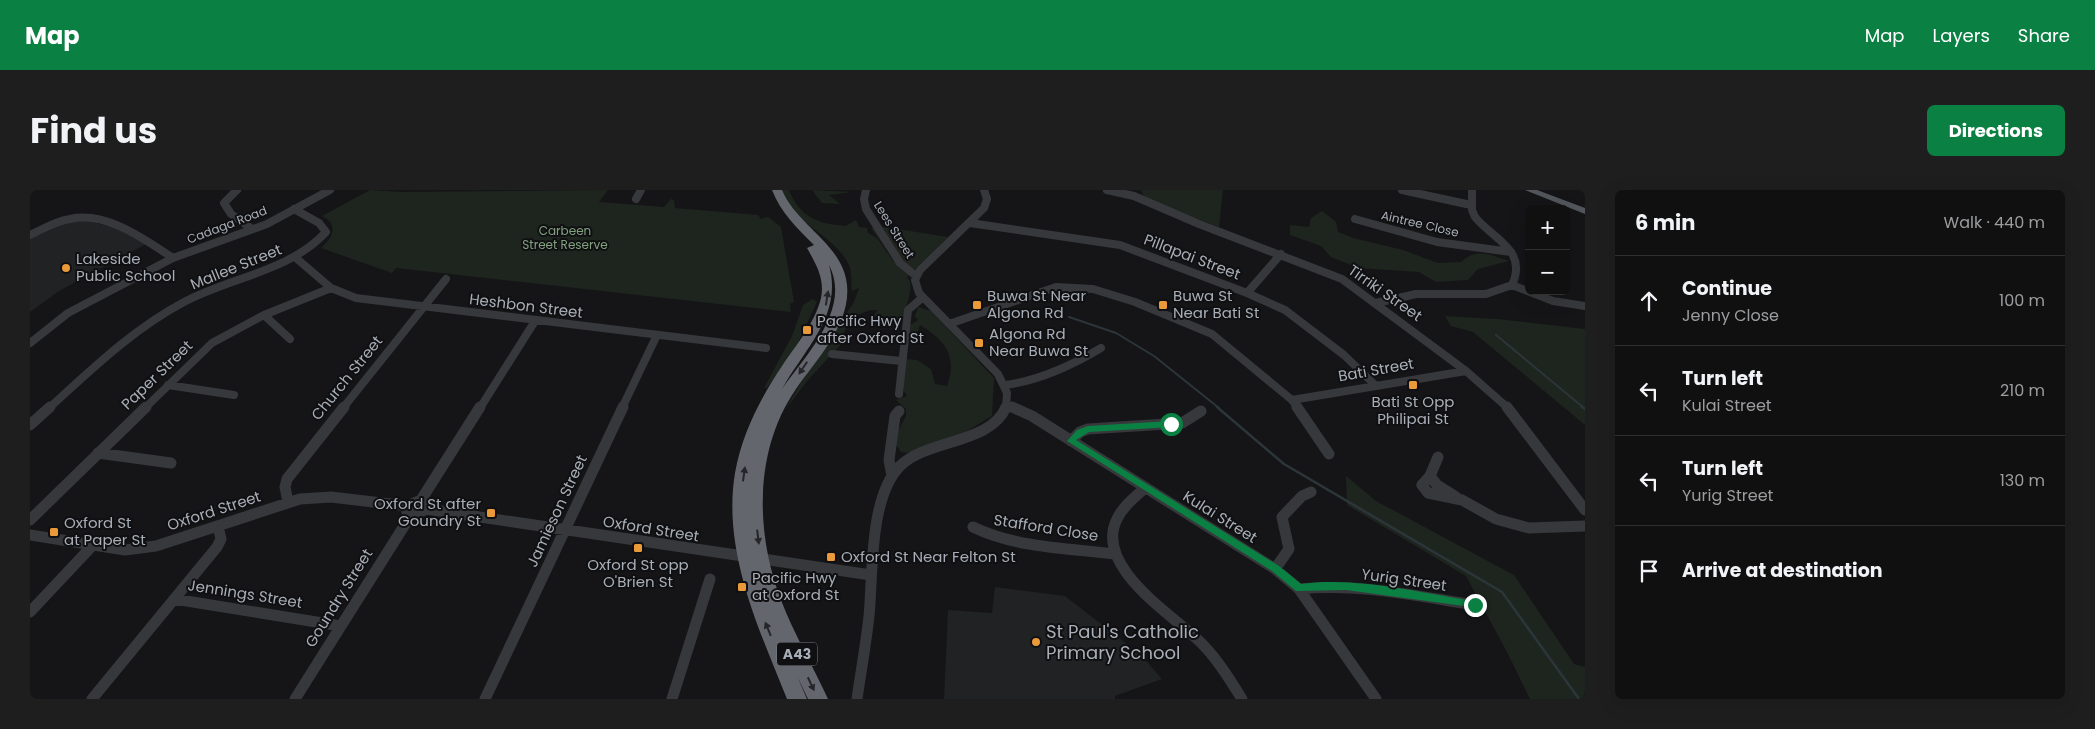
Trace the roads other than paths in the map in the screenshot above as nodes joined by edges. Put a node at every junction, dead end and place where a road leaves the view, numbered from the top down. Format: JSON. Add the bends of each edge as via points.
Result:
{"nodes":[{"id":1,"x":237,"y":190,"type":"edge"},
{"id":2,"x":330,"y":190,"type":"edge"},
{"id":3,"x":641,"y":190,"type":"edge"},
{"id":4,"x":768,"y":190,"type":"edge"},
{"id":5,"x":777,"y":190,"type":"edge"},
{"id":6,"x":866,"y":190,"type":"edge"},
{"id":7,"x":984,"y":190,"type":"edge"},
{"id":8,"x":1107,"y":190,"type":"edge"},
{"id":9,"x":1402,"y":190,"type":"edge"},
{"id":10,"x":1472,"y":190,"type":"edge"},
{"id":11,"x":1529,"y":190,"type":"edge"},
{"id":12,"x":636,"y":199,"type":"dead end"},
{"id":13,"x":1471,"y":206,"type":"junction"},
{"id":14,"x":294,"y":209,"type":"junction"},
{"id":15,"x":1585,"y":212,"type":"edge"},
{"id":16,"x":1356,"y":219,"type":"dead end"},
{"id":17,"x":970,"y":223,"type":"junction"},
{"id":18,"x":252,"y":229,"type":"junction"},
{"id":19,"x":30,"y":235,"type":"edge"},
{"id":20,"x":1511,"y":252,"type":"junction"},
{"id":21,"x":1281,"y":254,"type":"junction"},
{"id":22,"x":172,"y":258,"type":"junction"},
{"id":23,"x":296,"y":258,"type":"junction"},
{"id":24,"x":916,"y":276,"type":"junction"},
{"id":25,"x":446,"y":279,"type":"dead end"},
{"id":26,"x":1512,"y":285,"type":"junction"},
{"id":27,"x":331,"y":288,"type":"junction"},
{"id":28,"x":1247,"y":293,"type":"junction"},
{"id":29,"x":923,"y":297,"type":"junction"},
{"id":30,"x":1376,"y":303,"type":"junction"},
{"id":31,"x":1585,"y":306,"type":"edge"},
{"id":32,"x":424,"y":308,"type":"junction"},
{"id":33,"x":264,"y":315,"type":"junction"},
{"id":34,"x":535,"y":321,"type":"junction"},
{"id":35,"x":949,"y":324,"type":"junction"},
{"id":36,"x":657,"y":335,"type":"junction"},
{"id":37,"x":290,"y":339,"type":"dead end"},
{"id":38,"x":30,"y":343,"type":"edge"},
{"id":39,"x":766,"y":348,"type":"dead end"},
{"id":40,"x":1101,"y":348,"type":"dead end"},
{"id":41,"x":832,"y":354,"type":"dead end"},
{"id":42,"x":901,"y":361,"type":"junction"},
{"id":43,"x":1466,"y":370,"type":"junction"},
{"id":44,"x":168,"y":385,"type":"junction"},
{"id":45,"x":1375,"y":385,"type":"junction"},
{"id":46,"x":1006,"y":386,"type":"junction"},
{"id":47,"x":899,"y":394,"type":"dead end"},
{"id":48,"x":234,"y":396,"type":"dead end"},
{"id":49,"x":1292,"y":400,"type":"junction"},
{"id":50,"x":1008,"y":405,"type":"junction"},
{"id":51,"x":899,"y":411,"type":"dead end"},
{"id":52,"x":1201,"y":411,"type":"dead end"},
{"id":53,"x":30,"y":425,"type":"edge"},
{"id":54,"x":1071,"y":441,"type":"junction"},
{"id":55,"x":98,"y":453,"type":"junction"},
{"id":56,"x":1329,"y":454,"type":"dead end"},
{"id":57,"x":1438,"y":457,"type":"dead end"},
{"id":58,"x":171,"y":463,"type":"dead end"},
{"id":59,"x":892,"y":476,"type":"junction"},
{"id":60,"x":1145,"y":488,"type":"junction"},
{"id":61,"x":1311,"y":492,"type":"dead end"},
{"id":62,"x":288,"y":502,"type":"junction"},
{"id":63,"x":424,"y":504,"type":"junction"},
{"id":64,"x":1585,"y":510,"type":"edge"},
{"id":65,"x":409,"y":511,"type":"junction"},
{"id":66,"x":30,"y":520,"type":"edge"},
{"id":67,"x":218,"y":526,"type":"junction"},
{"id":68,"x":1585,"y":526,"type":"edge"},
{"id":69,"x":973,"y":528,"type":"dead end"},
{"id":70,"x":565,"y":530,"type":"junction"},
{"id":71,"x":30,"y":535,"type":"edge"},
{"id":72,"x":93,"y":545,"type":"junction"},
{"id":73,"x":1114,"y":554,"type":"junction"},
{"id":74,"x":753,"y":559,"type":"junction"},
{"id":75,"x":1275,"y":569,"type":"junction"},
{"id":76,"x":871,"y":575,"type":"junction"},
{"id":77,"x":710,"y":579,"type":"dead end"},
{"id":78,"x":1299,"y":589,"type":"junction"},
{"id":79,"x":174,"y":599,"type":"junction"},
{"id":80,"x":1475,"y":605,"type":"dead end"},
{"id":81,"x":30,"y":612,"type":"edge"},
{"id":82,"x":341,"y":626,"type":"junction"},
{"id":83,"x":92,"y":699,"type":"edge"},
{"id":84,"x":295,"y":699,"type":"edge"},
{"id":85,"x":485,"y":699,"type":"edge"},
{"id":86,"x":672,"y":699,"type":"edge"},
{"id":87,"x":797,"y":699,"type":"edge"},
{"id":88,"x":818,"y":699,"type":"edge"},
{"id":89,"x":857,"y":699,"type":"edge"},
{"id":90,"x":1242,"y":699,"type":"edge"},
{"id":91,"x":1376,"y":699,"type":"edge"}],
"edges":[{"from":1,"to":18,"type":"street","via":[[224,203],[231,214]]},
{"from":2,"to":14,"type":"street","name":"Cadaga Road"},
{"from":3,"to":12,"type":"street"},
{"from":74,"to":4,"type":"highway","number":"A43","one_way":true,"via":[[742,523],[742,490],[751,442],[769,398],[822,315],[828,290],[828,276],[821,260],[776,208]]},
{"from":5,"to":74,"type":"highway","number":"A43","one_way":true,"via":[[789,212],[835,262],[841,289],[834,319],[782,399],[770,425],[761,456],[755,500]]},
{"from":6,"to":24,"type":"street","name":"Lees Street","via":[[866,209],[900,263]]},
{"from":7,"to":17,"type":"street","via":[[986,205]]},
{"from":8,"to":21,"type":"street","name":"Tirriki Street","via":[[1134,196]]},
{"from":9,"to":13,"type":"street"},
{"from":10,"to":13,"type":"street"},
{"from":11,"to":15,"type":"main road"},
{"from":13,"to":20,"type":"street","via":[[1477,220]]},
{"from":14,"to":18,"type":"street","name":"Cadaga Road"},
{"from":14,"to":23,"type":"street","name":"Mallee Street","via":[[320,223],[326,232],[315,246]]},
{"from":16,"to":20,"type":"street","name":"Aintree Close","via":[[1437,242]]},
{"from":17,"to":24,"type":"street"},
{"from":17,"to":28,"type":"street","name":"Pillapai Street","via":[[1120,245]]},
{"from":18,"to":22,"type":"street","name":"Cadaga Road"},
{"from":19,"to":22,"type":"street","via":[[57,222],[86,218],[130,231]]},
{"from":20,"to":26,"type":"street","via":[[1519,268]]},
{"from":21,"to":28,"type":"street"},
{"from":21,"to":30,"type":"street","name":"Tirriki Street","via":[[1333,275]]},
{"from":22,"to":38,"type":"street","name":"Cadaga Road","via":[[68,313]]},
{"from":23,"to":27,"type":"street","name":"Heshbon Street"},
{"from":23,"to":53,"type":"street","name":"Mallee Street","via":[[218,286],[172,308],[134,334]]},
{"from":24,"to":29,"type":"street","via":[[916,289]]},
{"from":25,"to":32,"type":"street","name":"Church Street"},
{"from":26,"to":30,"type":"street","via":[[1476,295],[1416,294]]},
{"from":26,"to":31,"type":"street","via":[[1553,301]]},
{"from":27,"to":32,"type":"street","name":"Heshbon Street","via":[[356,298]]},
{"from":27,"to":33,"type":"street","name":"Paper Street"},
{"from":28,"to":45,"type":"street","name":"Pillapai Street","via":[[1285,310]]},
{"from":29,"to":35,"type":"street"},
{"from":29,"to":42,"type":"street","via":[[908,310]]},
{"from":30,"to":43,"type":"street","name":"Tirriki Street"},
{"from":32,"to":34,"type":"street","name":"Heshbon Street"},
{"from":32,"to":62,"type":"street","name":"Church Street","via":[[287,478]]},
{"from":33,"to":37,"type":"street"},
{"from":33,"to":44,"type":"street","name":"Paper Street","via":[[212,343]]},
{"from":34,"to":36,"type":"street","name":"Heshbon Street"},
{"from":34,"to":63,"type":"street"},
{"from":35,"to":46,"type":"street"},
{"from":35,"to":49,"type":"street","via":[[1056,287],[1074,285],[1098,289],[1212,334]]},
{"from":36,"to":39,"type":"street","name":"Heshbon Street"},
{"from":36,"to":70,"type":"street","name":"Jamieson Street"},
{"from":40,"to":46,"type":"street","via":[[1071,367]]},
{"from":41,"to":42,"type":"street"},
{"from":42,"to":47,"type":"street"},
{"from":43,"to":45,"type":"street","name":"Bati Street"},
{"from":43,"to":64,"type":"street","name":"Tirriki Street","via":[[1517,417]]},
{"from":44,"to":48,"type":"street"},
{"from":44,"to":55,"type":"street","name":"Paper Street"},
{"from":45,"to":49,"type":"street","name":"Bati Street"},
{"from":46,"to":50,"type":"street"},
{"from":49,"to":56,"type":"street"},
{"from":50,"to":54,"type":"street","name":"Kulai Street"},
{"from":50,"to":59,"type":"street","via":[[1003,415],[981,432],[917,454],[900,465]]},
{"from":51,"to":59,"type":"street","via":[[895,416],[889,460]]},
{"from":52,"to":54,"type":"street","via":[[1182,423],[1088,429]]},
{"from":54,"to":60,"type":"street","name":"Kulai Street"},
{"from":55,"to":58,"type":"street"},
{"from":55,"to":66,"type":"street","name":"Paper Street"},
{"from":57,"to":68,"type":"street","via":[[1422,485],[1428,493],[1462,500],[1496,519],[1521,526],[1543,529]]},
{"from":59,"to":76,"type":"street","via":[[886,484]]},
{"from":60,"to":73,"type":"street","via":[[1124,508],[1115,522]]},
{"from":60,"to":75,"type":"street","name":"Kulai Street"},
{"from":61,"to":75,"type":"street","via":[[1302,496],[1282,517],[1290,548],[1289,554]]},
{"from":62,"to":65,"type":"street","name":"Oxford Street","via":[[321,496]]},
{"from":62,"to":67,"type":"street","name":"Oxford Street"},
{"from":63,"to":65,"type":"street","name":"Oxford Street","via":[[421,513]]},
{"from":63,"to":70,"type":"street","name":"Oxford Street"},
{"from":65,"to":82,"type":"street","name":"Goundry Street"},
{"from":67,"to":72,"type":"street","name":"Oxford Street","via":[[143,549]]},
{"from":67,"to":79,"type":"street","via":[[220,543]]},
{"from":69,"to":73,"type":"street","name":"Stafford Close","via":[[1013,540]]},
{"from":70,"to":74,"type":"street","name":"Oxford Street"},
{"from":70,"to":85,"type":"street","name":"Jamieson Street"},
{"from":71,"to":72,"type":"street","name":"Oxford Street"},
{"from":72,"to":81,"type":"street"},
{"from":73,"to":90,"type":"street","via":[[1143,592],[1198,640]]},
{"from":74,"to":76,"type":"street","name":"Oxford Street"},
{"from":87,"to":74,"type":"highway","number":"A43","one_way":true,"via":[[759,606]]},
{"from":74,"to":88,"type":"highway","number":"A43","one_way":true},
{"from":75,"to":78,"type":"street","name":"Kulai Street"},
{"from":76,"to":89,"type":"street"},
{"from":77,"to":86,"type":"street"},
{"from":78,"to":80,"type":"street","name":"Yurig Street","via":[[1346,586]]},
{"from":78,"to":91,"type":"street","name":"Kulai Street"},
{"from":79,"to":82,"type":"street","name":"Jennings Street"},
{"from":79,"to":83,"type":"street"},
{"from":82,"to":84,"type":"street","name":"Goundry Street"}]}
